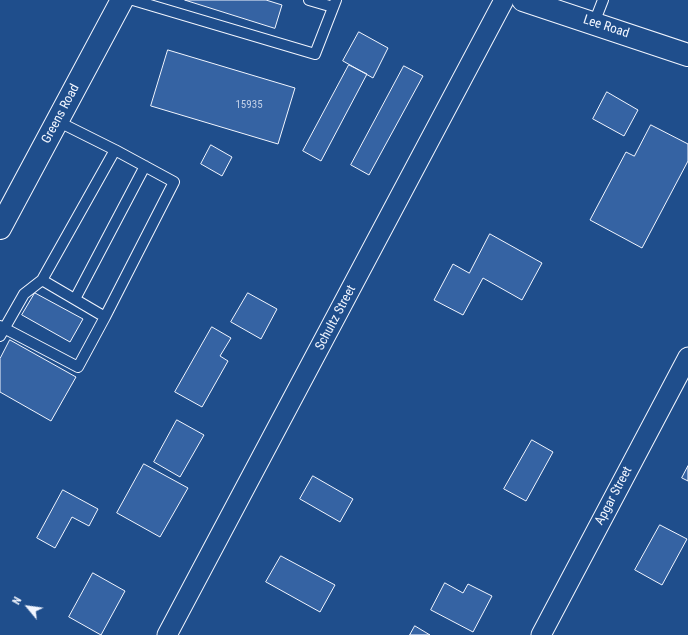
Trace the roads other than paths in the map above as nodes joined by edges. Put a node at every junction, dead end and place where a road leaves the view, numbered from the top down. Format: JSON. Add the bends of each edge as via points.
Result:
{"nodes":[{"id":1,"x":122,"y":0,"type":"edge"},
{"id":2,"x":133,"y":0,"type":"edge"},
{"id":3,"x":309,"y":0,"type":"edge"},
{"id":4,"x":504,"y":0,"type":"edge"},
{"id":5,"x":524,"y":0,"type":"edge"},
{"id":6,"x":603,"y":0,"type":"edge"},
{"id":7,"x":335,"y":4,"type":"edge"},
{"id":8,"x":594,"y":23,"type":"junction"},
{"id":9,"x":688,"y":55,"type":"edge"},
{"id":10,"x":57,"y":121,"type":"junction"},
{"id":11,"x":115,"y":150,"type":"junction"},
{"id":12,"x":145,"y":166,"type":"junction"},
{"id":13,"x":0,"y":228,"type":"edge"},
{"id":14,"x":42,"y":280,"type":"junction"},
{"id":15,"x":75,"y":299,"type":"junction"},
{"id":16,"x":105,"y":316,"type":"junction"},
{"id":17,"x":1,"y":330,"type":"edge"},
{"id":18,"x":688,"y":357,"type":"edge"},
{"id":19,"x":167,"y":635,"type":"edge"},
{"id":20,"x":541,"y":635,"type":"edge"}],
"edges":[{"from":1,"to":10,"type":"main road","name":"Greens Road"},
{"from":2,"to":7,"type":"lane","via":[[315,54]]},
{"from":3,"to":7,"type":"lane"},
{"from":4,"to":19,"type":"street","name":"Schultz Street"},
{"from":5,"to":8,"type":"main road","name":"Lee Road"},
{"from":6,"to":8,"type":"lane"},
{"from":8,"to":9,"type":"main road","name":"Lee Road"},
{"from":10,"to":11,"type":"lane"},
{"from":10,"to":13,"type":"main road","name":"Greens Road"},
{"from":11,"to":12,"type":"lane"},
{"from":11,"to":14,"type":"lane"},
{"from":12,"to":15,"type":"lane"},
{"from":12,"to":16,"type":"lane","via":[[174,182]]},
{"from":14,"to":15,"type":"lane"},
{"from":14,"to":17,"type":"lane","via":[[24,294]]},
{"from":15,"to":16,"type":"lane"},
{"from":16,"to":17,"type":"lane","via":[[78,367]]},
{"from":18,"to":20,"type":"street","name":"Apgar Street"}]}
